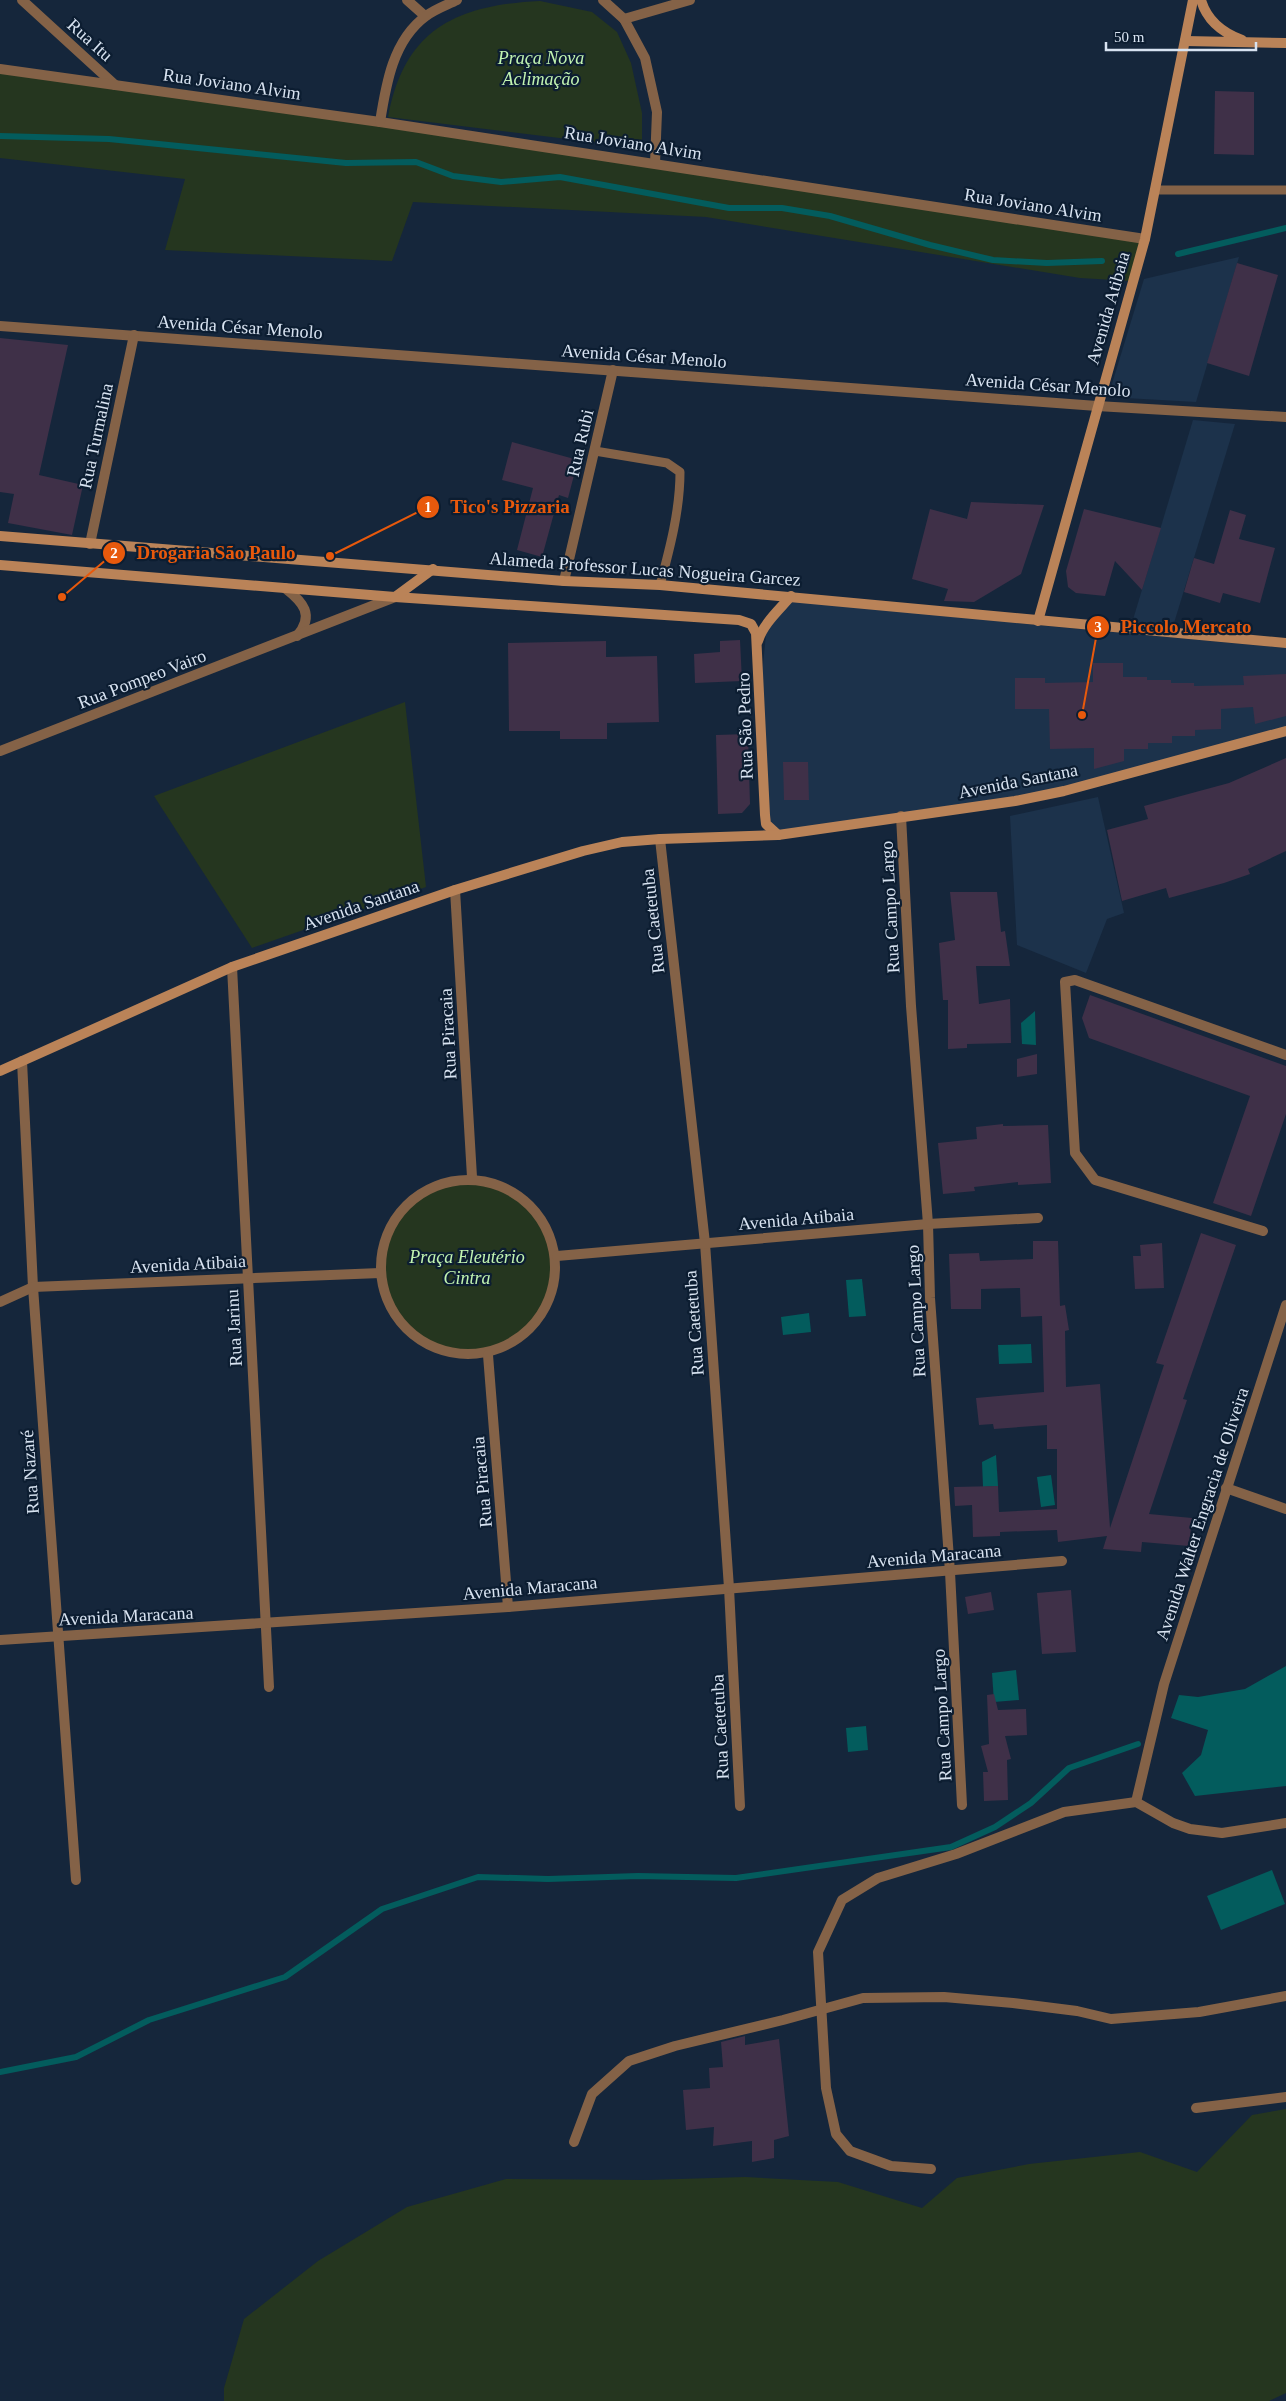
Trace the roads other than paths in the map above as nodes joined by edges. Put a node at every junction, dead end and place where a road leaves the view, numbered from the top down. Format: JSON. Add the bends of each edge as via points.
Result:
{"nodes":[{"id":1,"x":22,"y":0,"type":"edge"},
{"id":2,"x":407,"y":0,"type":"edge"},
{"id":3,"x":457,"y":0,"type":"edge"},
{"id":4,"x":602,"y":0,"type":"edge"},
{"id":5,"x":690,"y":0,"type":"edge"},
{"id":6,"x":1194,"y":0,"type":"edge"},
{"id":7,"x":1201,"y":0,"type":"edge"},
{"id":8,"x":425,"y":16,"type":"junction"},
{"id":9,"x":624,"y":19,"type":"junction"},
{"id":10,"x":1185,"y":41,"type":"junction"},
{"id":11,"x":1248,"y":42,"type":"junction"},
{"id":12,"x":1286,"y":43,"type":"edge"},
{"id":13,"x":0,"y":68,"type":"edge"},
{"id":14,"x":114,"y":84,"type":"junction"},
{"id":15,"x":380,"y":122,"type":"junction"},
{"id":16,"x":656,"y":163,"type":"junction"},
{"id":17,"x":1155,"y":190,"type":"junction"},
{"id":18,"x":1286,"y":190,"type":"edge"},
{"id":19,"x":1145,"y":239,"type":"junction"},
{"id":20,"x":0,"y":326,"type":"edge"},
{"id":21,"x":134,"y":335,"type":"junction"},
{"id":22,"x":613,"y":370,"type":"junction"},
{"id":23,"x":1097,"y":406,"type":"junction"},
{"id":24,"x":1286,"y":417,"type":"edge"},
{"id":25,"x":595,"y":450,"type":"junction"},
{"id":26,"x":0,"y":536,"type":"edge"},
{"id":27,"x":90,"y":544,"type":"junction"},
{"id":28,"x":0,"y":565,"type":"edge"},
{"id":29,"x":433,"y":568,"type":"junction"},
{"id":30,"x":564,"y":581,"type":"junction"},
{"id":31,"x":660,"y":585,"type":"junction"},
{"id":32,"x":285,"y":588,"type":"junction"},
{"id":33,"x":791,"y":596,"type":"junction"},
{"id":34,"x":395,"y":597,"type":"junction"},
{"id":35,"x":1038,"y":621,"type":"junction"},
{"id":36,"x":296,"y":637,"type":"junction"},
{"id":37,"x":1286,"y":643,"type":"edge"},
{"id":38,"x":758,"y":644,"type":"junction"},
{"id":39,"x":1286,"y":732,"type":"edge"},
{"id":40,"x":0,"y":751,"type":"edge"},
{"id":41,"x":765,"y":815,"type":"junction"},
{"id":42,"x":901,"y":816,"type":"junction"},
{"id":43,"x":778,"y":834,"type":"junction"},
{"id":44,"x":750,"y":836,"type":"junction"},
{"id":45,"x":660,"y":839,"type":"junction"},
{"id":46,"x":455,"y":890,"type":"junction"},
{"id":47,"x":232,"y":967,"type":"junction"},
{"id":48,"x":1286,"y":1055,"type":"edge"},
{"id":49,"x":22,"y":1061,"type":"junction"},
{"id":50,"x":0,"y":1071,"type":"edge"},
{"id":51,"x":472,"y":1177,"type":"junction"},
{"id":52,"x":1038,"y":1218,"type":"dead end"},
{"id":53,"x":928,"y":1224,"type":"junction"},
{"id":54,"x":1263,"y":1231,"type":"dead end"},
{"id":55,"x":705,"y":1243,"type":"junction"},
{"id":56,"x":557,"y":1256,"type":"junction"},
{"id":57,"x":380,"y":1273,"type":"junction"},
{"id":58,"x":248,"y":1277,"type":"junction"},
{"id":59,"x":33,"y":1287,"type":"junction"},
{"id":60,"x":0,"y":1302,"type":"edge"},
{"id":61,"x":1286,"y":1306,"type":"edge"},
{"id":62,"x":488,"y":1355,"type":"junction"},
{"id":63,"x":1226,"y":1488,"type":"junction"},
{"id":64,"x":1286,"y":1509,"type":"edge"},
{"id":65,"x":1062,"y":1561,"type":"dead end"},
{"id":66,"x":950,"y":1572,"type":"junction"},
{"id":67,"x":729,"y":1588,"type":"junction"},
{"id":68,"x":508,"y":1607,"type":"junction"},
{"id":69,"x":266,"y":1624,"type":"junction"},
{"id":70,"x":59,"y":1636,"type":"junction"},
{"id":71,"x":0,"y":1640,"type":"edge"},
{"id":72,"x":269,"y":1688,"type":"dead end"},
{"id":73,"x":1136,"y":1802,"type":"junction"},
{"id":74,"x":962,"y":1805,"type":"dead end"},
{"id":75,"x":740,"y":1806,"type":"dead end"},
{"id":76,"x":1286,"y":1823,"type":"edge"},
{"id":77,"x":76,"y":1880,"type":"dead end"},
{"id":78,"x":1286,"y":1996,"type":"edge"},
{"id":79,"x":822,"y":2009,"type":"junction"},
{"id":80,"x":1286,"y":2097,"type":"edge"},
{"id":81,"x":1196,"y":2108,"type":"dead end"},
{"id":82,"x":574,"y":2142,"type":"dead end"},
{"id":83,"x":931,"y":2169,"type":"dead end"}],
"edges":[{"from":1,"to":14,"type":"street","name":"Rua Itu"},
{"from":2,"to":8,"type":"street"},
{"from":3,"to":8,"type":"street"},
{"from":4,"to":9,"type":"street"},
{"from":5,"to":9,"type":"street"},
{"from":6,"to":10,"type":"main road","name":"Avenida Atibaia"},
{"from":7,"to":11,"type":"main road","via":[[1212,21],[1227,34]]},
{"from":8,"to":15,"type":"street","via":[[402,42],[386,81]]},
{"from":9,"to":16,"type":"street","via":[[645,58],[657,112]]},
{"from":10,"to":11,"type":"main road"},
{"from":10,"to":17,"type":"main road","name":"Avenida Atibaia"},
{"from":11,"to":12,"type":"main road"},
{"from":13,"to":14,"type":"street","name":"Rua Joviano Alvim"},
{"from":14,"to":15,"type":"street","name":"Rua Joviano Alvim"},
{"from":15,"to":16,"type":"street","name":"Rua Joviano Alvim"},
{"from":16,"to":19,"type":"street","name":"Rua Joviano Alvim"},
{"from":17,"to":18,"type":"lane"},
{"from":17,"to":19,"type":"main road","name":"Avenida Atibaia"},
{"from":19,"to":23,"type":"main road","name":"Avenida Atibaia"},
{"from":20,"to":21,"type":"street","name":"Avenida César Menolo"},
{"from":21,"to":22,"type":"street","name":"Avenida César Menolo"},
{"from":21,"to":27,"type":"street","name":"Rua Turmalina"},
{"from":22,"to":23,"type":"street","name":"Avenida César Menolo"},
{"from":22,"to":25,"type":"street","name":"Rua Rubi"},
{"from":23,"to":24,"type":"street","name":"Avenida César Menolo"},
{"from":23,"to":35,"type":"main road","name":"Avenida Atibaia"},
{"from":25,"to":30,"type":"street","name":"Rua Rubi"},
{"from":25,"to":31,"type":"lane","via":[[667,463],[680,472],[676,517]]},
{"from":26,"to":27,"type":"main road","name":"Alameda Professor Lucas Nogueira Garcez"},
{"from":27,"to":29,"type":"main road","name":"Alameda Professor Lucas Nogueira Garcez"},
{"from":28,"to":32,"type":"main road"},
{"from":29,"to":30,"type":"main road","name":"Alameda Professor Lucas Nogueira Garcez"},
{"from":29,"to":34,"type":"main road"},
{"from":30,"to":31,"type":"main road","name":"Alameda Professor Lucas Nogueira Garcez"},
{"from":31,"to":33,"type":"main road","name":"Alameda Professor Lucas Nogueira Garcez"},
{"from":32,"to":34,"type":"main road"},
{"from":32,"to":36,"type":"street","via":[[302,604],[306,615],[305,626]]},
{"from":33,"to":35,"type":"main road","name":"Alameda Professor Lucas Nogueira Garcez"},
{"from":33,"to":38,"type":"main road","via":[[761,633]]},
{"from":34,"to":36,"type":"street","name":"Rua Pompeo Vairo"},
{"from":34,"to":38,"type":"main road","name":"Rua São Pedro","via":[[739,620],[751,624]]},
{"from":35,"to":37,"type":"main road","name":"Alameda Professor Lucas Nogueira Garcez"},
{"from":36,"to":40,"type":"street","name":"Rua Pompeo Vairo"},
{"from":38,"to":41,"type":"main road","name":"Rua São Pedro"},
{"from":39,"to":42,"type":"main road","name":"Avenida Santana","via":[[1034,797]]},
{"from":41,"to":43,"type":"main road","via":[[766,824]]},
{"from":41,"to":44,"type":"main road","via":[[758,830]]},
{"from":42,"to":43,"type":"main road","name":"Avenida Santana"},
{"from":42,"to":53,"type":"street","name":"Rua Campo Largo","via":[[911,1006]]},
{"from":43,"to":44,"type":"main road","name":"Avenida Santana"},
{"from":44,"to":45,"type":"main road","name":"Avenida Santana"},
{"from":45,"to":46,"type":"main road","name":"Avenida Santana","via":[[622,842],[583,851]]},
{"from":45,"to":55,"type":"street","name":"Rua Caetetuba"},
{"from":46,"to":47,"type":"main road","name":"Avenida Santana"},
{"from":46,"to":51,"type":"street","name":"Rua Piracaia"},
{"from":47,"to":49,"type":"main road","name":"Avenida Santana"},
{"from":47,"to":58,"type":"street","name":"Rua Jarinu"},
{"from":48,"to":54,"type":"street","via":[[1074,980],[1065,982],[1075,1153],[1095,1180]]},
{"from":49,"to":50,"type":"main road","name":"Avenida Santana"},
{"from":49,"to":59,"type":"street","name":"Rua Nazaré"},
{"from":51,"to":56,"type":"street","via":[[514,1192],[535,1210]]},
{"from":51,"to":57,"type":"street","via":[[434,1185],[411,1199],[393,1220],[382,1246]]},
{"from":52,"to":53,"type":"street","name":"Avenida Atibaia"},
{"from":53,"to":55,"type":"street","name":"Avenida Atibaia"},
{"from":53,"to":66,"type":"street","name":"Rua Campo Largo","via":[[930,1298]]},
{"from":55,"to":56,"type":"street","name":"Avenida Atibaia"},
{"from":55,"to":67,"type":"street","name":"Rua Caetetuba"},
{"from":56,"to":62,"type":"street","via":[[553,1288],[542,1314],[524,1335]]},
{"from":57,"to":58,"type":"street","name":"Avenida Atibaia"},
{"from":57,"to":62,"type":"street","via":[[386,1300],[400,1324],[421,1342],[446,1353]]},
{"from":58,"to":59,"type":"street","name":"Avenida Atibaia"},
{"from":58,"to":69,"type":"street","name":"Rua Jarinu"},
{"from":59,"to":60,"type":"street","name":"Avenida Atibaia"},
{"from":59,"to":70,"type":"street","name":"Rua Nazaré"},
{"from":61,"to":63,"type":"street","name":"Avenida Walter Engracia de Oliveira"},
{"from":62,"to":68,"type":"street","name":"Rua Piracaia"},
{"from":63,"to":64,"type":"street"},
{"from":63,"to":73,"type":"street","name":"Avenida Walter Engracia de Oliveira","via":[[1151,1733]]},
{"from":65,"to":66,"type":"street","name":"Avenida Maracana"},
{"from":66,"to":67,"type":"street","name":"Avenida Maracana"},
{"from":66,"to":74,"type":"street","name":"Rua Campo Largo"},
{"from":67,"to":68,"type":"street","name":"Avenida Maracana"},
{"from":67,"to":75,"type":"street","name":"Rua Caetetuba"},
{"from":68,"to":69,"type":"street","name":"Avenida Maracana"},
{"from":69,"to":70,"type":"street","name":"Avenida Maracana"},
{"from":69,"to":72,"type":"street","name":"Rua Jarinu"},
{"from":70,"to":71,"type":"street","name":"Avenida Maracana"},
{"from":70,"to":77,"type":"street","name":"Rua Nazaré"},
{"from":73,"to":76,"type":"street","via":[[1190,1830],[1222,1833]]},
{"from":73,"to":79,"type":"street","via":[[1064,1812],[956,1854],[878,1878],[842,1900],[818,1952]]},
{"from":78,"to":79,"type":"street","via":[[1199,2012],[1111,2019],[1077,2011],[944,1997],[863,1998]]},
{"from":79,"to":82,"type":"street","via":[[675,2046],[629,2061],[592,2094]]},
{"from":79,"to":83,"type":"street","via":[[826,2088],[836,2134],[850,2151],[891,2166]]},
{"from":80,"to":81,"type":"street"}]}
